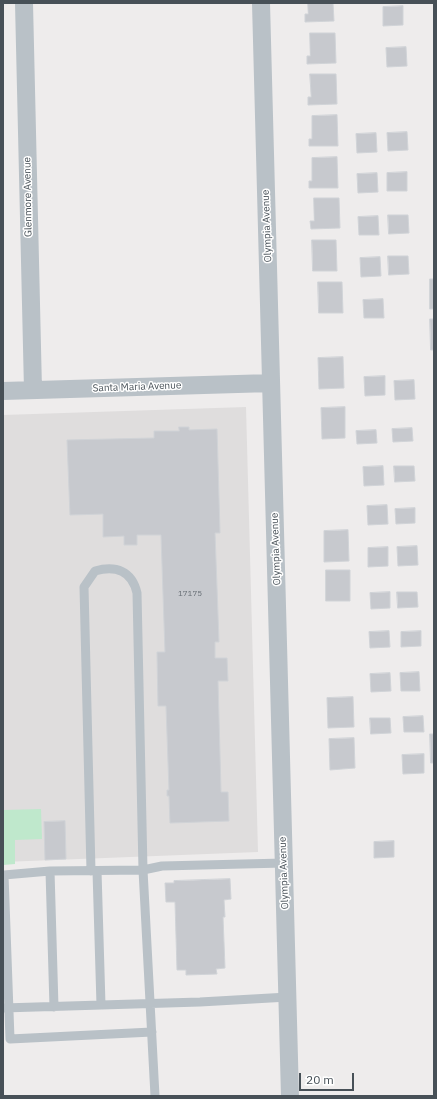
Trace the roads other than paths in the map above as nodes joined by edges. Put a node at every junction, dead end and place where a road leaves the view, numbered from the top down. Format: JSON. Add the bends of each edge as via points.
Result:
{"nodes":[{"id":1,"x":24,"y":3,"type":"edge"},
{"id":2,"x":261,"y":3,"type":"edge"},
{"id":3,"x":271,"y":382,"type":"junction"},
{"id":4,"x":33,"y":390,"type":"junction"},
{"id":5,"x":3,"y":391,"type":"edge"},
{"id":6,"x":284,"y":863,"type":"junction"},
{"id":7,"x":143,"y":870,"type":"junction"},
{"id":8,"x":50,"y":871,"type":"junction"},
{"id":9,"x":94,"y":871,"type":"junction"},
{"id":10,"x":4,"y":875,"type":"edge"},
{"id":11,"x":288,"y":997,"type":"junction"},
{"id":12,"x":150,"y":1003,"type":"junction"},
{"id":13,"x":101,"y":1005,"type":"junction"},
{"id":14,"x":54,"y":1007,"type":"junction"},
{"id":15,"x":6,"y":1008,"type":"edge"},
{"id":16,"x":152,"y":1032,"type":"junction"},
{"id":17,"x":155,"y":1096,"type":"edge"},
{"id":18,"x":290,"y":1096,"type":"edge"}],
"edges":[{"from":1,"to":4,"type":"street","name":"Glenmore Avenue"},
{"from":2,"to":3,"type":"street","name":"Olympia Avenue"},
{"from":3,"to":4,"type":"street","name":"Santa Maria Avenue"},
{"from":3,"to":6,"type":"street","name":"Olympia Avenue"},
{"from":4,"to":5,"type":"street","name":"Santa Maria Avenue"},
{"from":6,"to":7,"type":"lane","via":[[162,866]]},
{"from":6,"to":11,"type":"street","name":"Olympia Avenue"},
{"from":7,"to":9,"type":"lane"},
{"from":7,"to":9,"type":"lane","via":[[137,593],[131,577],[123,570],[114,568],[95,571],[84,587]]},
{"from":7,"to":12,"type":"lane"},
{"from":8,"to":9,"type":"lane"},
{"from":8,"to":10,"type":"lane"},
{"from":8,"to":14,"type":"lane"},
{"from":9,"to":13,"type":"lane"},
{"from":10,"to":15,"type":"lane"},
{"from":11,"to":12,"type":"lane"},
{"from":11,"to":18,"type":"street","name":"Olympia Avenue"},
{"from":12,"to":13,"type":"lane"},
{"from":12,"to":16,"type":"lane"},
{"from":13,"to":14,"type":"lane"},
{"from":14,"to":15,"type":"lane"},
{"from":15,"to":16,"type":"lane","via":[[10,1039]]},
{"from":16,"to":17,"type":"lane"}]}
